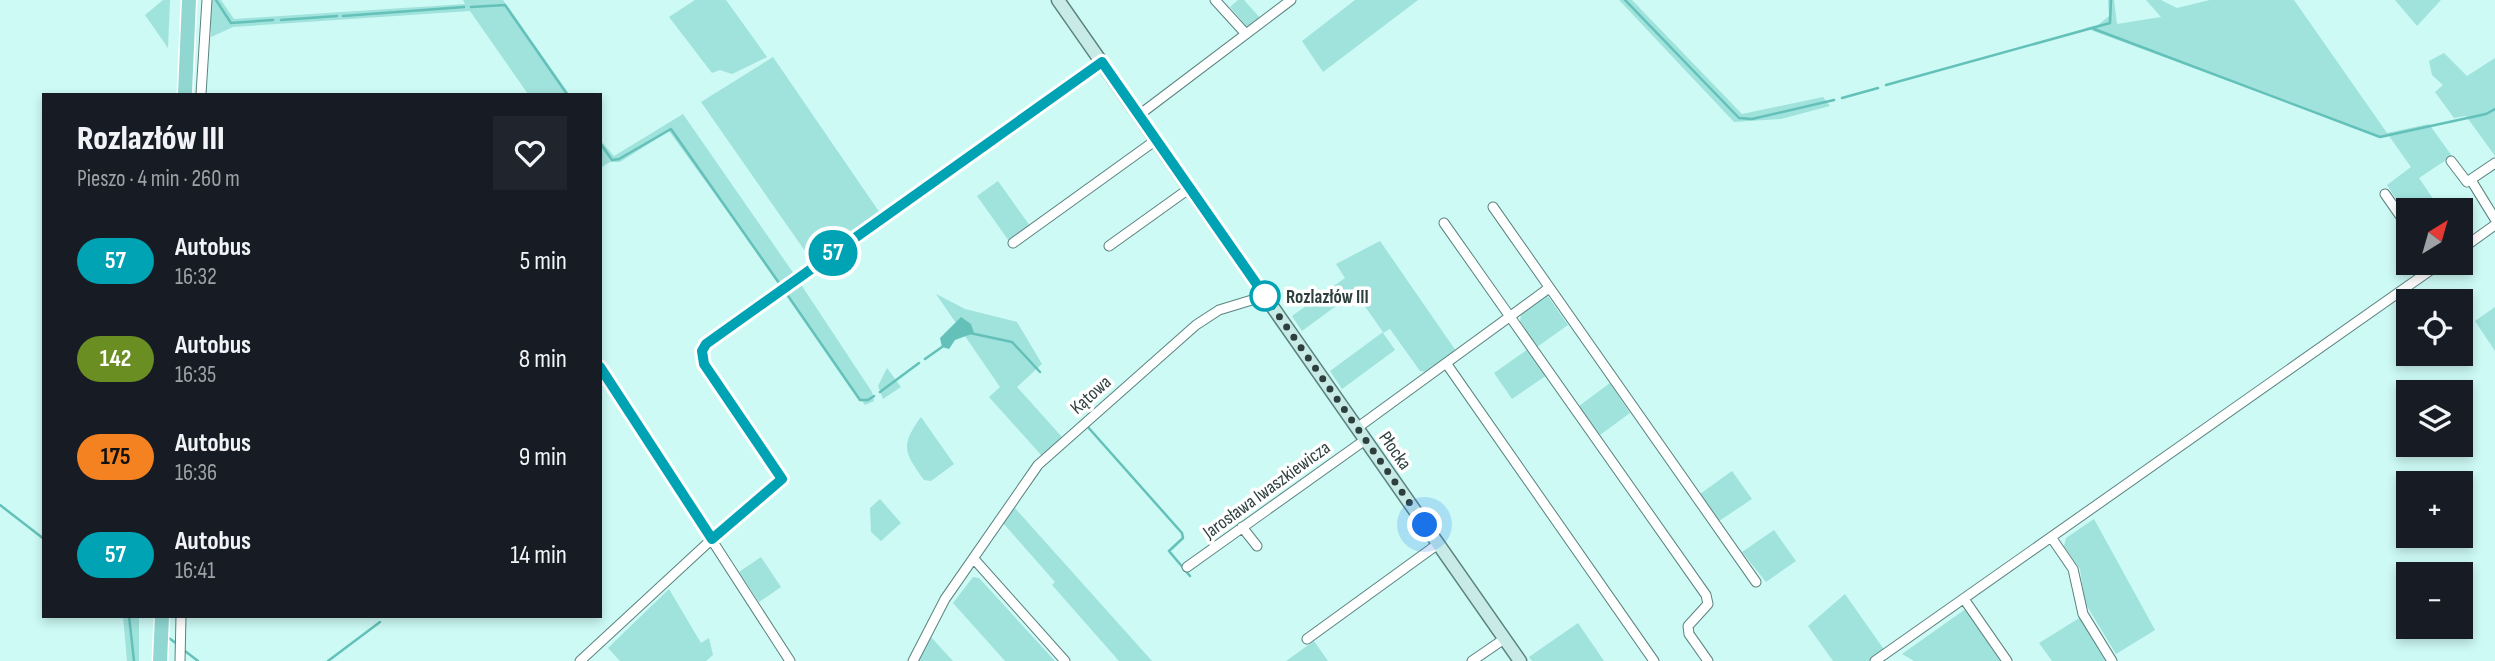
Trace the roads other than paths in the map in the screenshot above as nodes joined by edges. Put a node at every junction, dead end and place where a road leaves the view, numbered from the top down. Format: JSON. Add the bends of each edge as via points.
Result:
{"nodes":[{"id":1,"x":189,"y":0,"type":"edge"},
{"id":2,"x":208,"y":0,"type":"edge"},
{"id":3,"x":1058,"y":0,"type":"edge"},
{"id":4,"x":1215,"y":0,"type":"edge"},
{"id":5,"x":1291,"y":0,"type":"edge"},
{"id":6,"x":1246,"y":34,"type":"junction"},
{"id":7,"x":1102,"y":62,"type":"junction"},
{"id":8,"x":185,"y":93,"type":"edge"},
{"id":9,"x":201,"y":93,"type":"edge"},
{"id":10,"x":1139,"y":115,"type":"junction"},
{"id":11,"x":1156,"y":140,"type":"junction"},
{"id":12,"x":2451,"y":160,"type":"dead end"},
{"id":13,"x":2495,"y":163,"type":"edge"},
{"id":14,"x":2471,"y":180,"type":"junction"},
{"id":15,"x":1190,"y":188,"type":"junction"},
{"id":16,"x":2385,"y":194,"type":"dead end"},
{"id":17,"x":1493,"y":207,"type":"dead end"},
{"id":18,"x":2396,"y":210,"type":"edge"},
{"id":19,"x":2495,"y":219,"type":"edge"},
{"id":20,"x":1444,"y":223,"type":"dead end"},
{"id":21,"x":2495,"y":225,"type":"edge"},
{"id":22,"x":2473,"y":241,"type":"edge"},
{"id":23,"x":1013,"y":243,"type":"dead end"},
{"id":24,"x":1109,"y":246,"type":"dead end"},
{"id":25,"x":2421,"y":275,"type":"edge"},
{"id":26,"x":1549,"y":288,"type":"junction"},
{"id":27,"x":1265,"y":296,"type":"junction"},
{"id":28,"x":1511,"y":316,"type":"junction"},
{"id":29,"x":1446,"y":363,"type":"junction"},
{"id":30,"x":602,"y":370,"type":"edge"},
{"id":31,"x":1357,"y":428,"type":"junction"},
{"id":32,"x":1365,"y":439,"type":"junction"},
{"id":33,"x":1242,"y":527,"type":"junction"},
{"id":34,"x":2051,"y":537,"type":"junction"},
{"id":35,"x":712,"y":539,"type":"junction"},
{"id":36,"x":1438,"y":544,"type":"junction"},
{"id":37,"x":1257,"y":546,"type":"dead end"},
{"id":38,"x":974,"y":559,"type":"junction"},
{"id":39,"x":1187,"y":567,"type":"dead end"},
{"id":40,"x":1756,"y":582,"type":"dead end"},
{"id":41,"x":1964,"y":599,"type":"junction"},
{"id":42,"x":162,"y":618,"type":"edge"},
{"id":43,"x":181,"y":618,"type":"edge"},
{"id":44,"x":1307,"y":639,"type":"dead end"},
{"id":45,"x":1504,"y":639,"type":"junction"},
{"id":46,"x":160,"y":661,"type":"edge"},
{"id":47,"x":180,"y":661,"type":"edge"},
{"id":48,"x":580,"y":661,"type":"edge"},
{"id":49,"x":790,"y":661,"type":"edge"},
{"id":50,"x":913,"y":661,"type":"edge"},
{"id":51,"x":1065,"y":661,"type":"edge"},
{"id":52,"x":1472,"y":661,"type":"edge"},
{"id":53,"x":1520,"y":661,"type":"edge"},
{"id":54,"x":1654,"y":661,"type":"edge"},
{"id":55,"x":1707,"y":661,"type":"edge"},
{"id":56,"x":1875,"y":661,"type":"edge"},
{"id":57,"x":2007,"y":661,"type":"edge"},
{"id":58,"x":2112,"y":661,"type":"edge"}],
"edges":[{"from":1,"to":8,"type":"main road"},
{"from":2,"to":9,"type":"street"},
{"from":3,"to":7,"type":"street","name":"Płocka"},
{"from":4,"to":6,"type":"street"},
{"from":5,"to":6,"type":"street"},
{"from":6,"to":10,"type":"street"},
{"from":7,"to":10,"type":"street","name":"Płocka"},
{"from":7,"to":35,"type":"street","via":[[706,344],[704,364],[782,479]]},
{"from":10,"to":11,"type":"street","name":"Płocka"},
{"from":11,"to":15,"type":"street","name":"Płocka"},
{"from":11,"to":23,"type":"street"},
{"from":12,"to":14,"type":"street","via":[[2465,180]]},
{"from":13,"to":14,"type":"street"},
{"from":14,"to":19,"type":"street"},
{"from":15,"to":24,"type":"street"},
{"from":15,"to":27,"type":"street","name":"Płocka"},
{"from":16,"to":18,"type":"street"},
{"from":17,"to":26,"type":"street"},
{"from":20,"to":28,"type":"street"},
{"from":21,"to":22,"type":"street"},
{"from":25,"to":34,"type":"street"},
{"from":26,"to":28,"type":"street"},
{"from":26,"to":40,"type":"street"},
{"from":27,"to":31,"type":"street","name":"Płocka"},
{"from":27,"to":38,"type":"street","name":"Kątowa","via":[[1219,310],[1196,325],[1098,410],[1038,465]]},
{"from":28,"to":29,"type":"street"},
{"from":28,"to":55,"type":"street","via":[[1706,595],[1708,604],[1688,626]]},
{"from":29,"to":31,"type":"street"},
{"from":29,"to":54,"type":"street"},
{"from":30,"to":35,"type":"street"},
{"from":31,"to":32,"type":"street","name":"Płocka"},
{"from":32,"to":33,"type":"street","name":"Jarosława Iwaszkiewicza"},
{"from":32,"to":36,"type":"street","name":"Płocka"},
{"from":33,"to":37,"type":"street"},
{"from":33,"to":39,"type":"street","name":"Jarosława Iwaszkiewicza"},
{"from":34,"to":41,"type":"street"},
{"from":34,"to":58,"type":"street","via":[[2073,569],[2083,614]]},
{"from":35,"to":48,"type":"street"},
{"from":35,"to":49,"type":"street"},
{"from":36,"to":44,"type":"street"},
{"from":36,"to":45,"type":"street","name":"Płocka"},
{"from":38,"to":50,"type":"street","name":"Kątowa","via":[[945,599]]},
{"from":38,"to":51,"type":"street"},
{"from":41,"to":56,"type":"street"},
{"from":41,"to":57,"type":"street"},
{"from":42,"to":46,"type":"main road"},
{"from":43,"to":47,"type":"street"},
{"from":45,"to":52,"type":"street"},
{"from":45,"to":53,"type":"street","name":"Płocka"}]}
